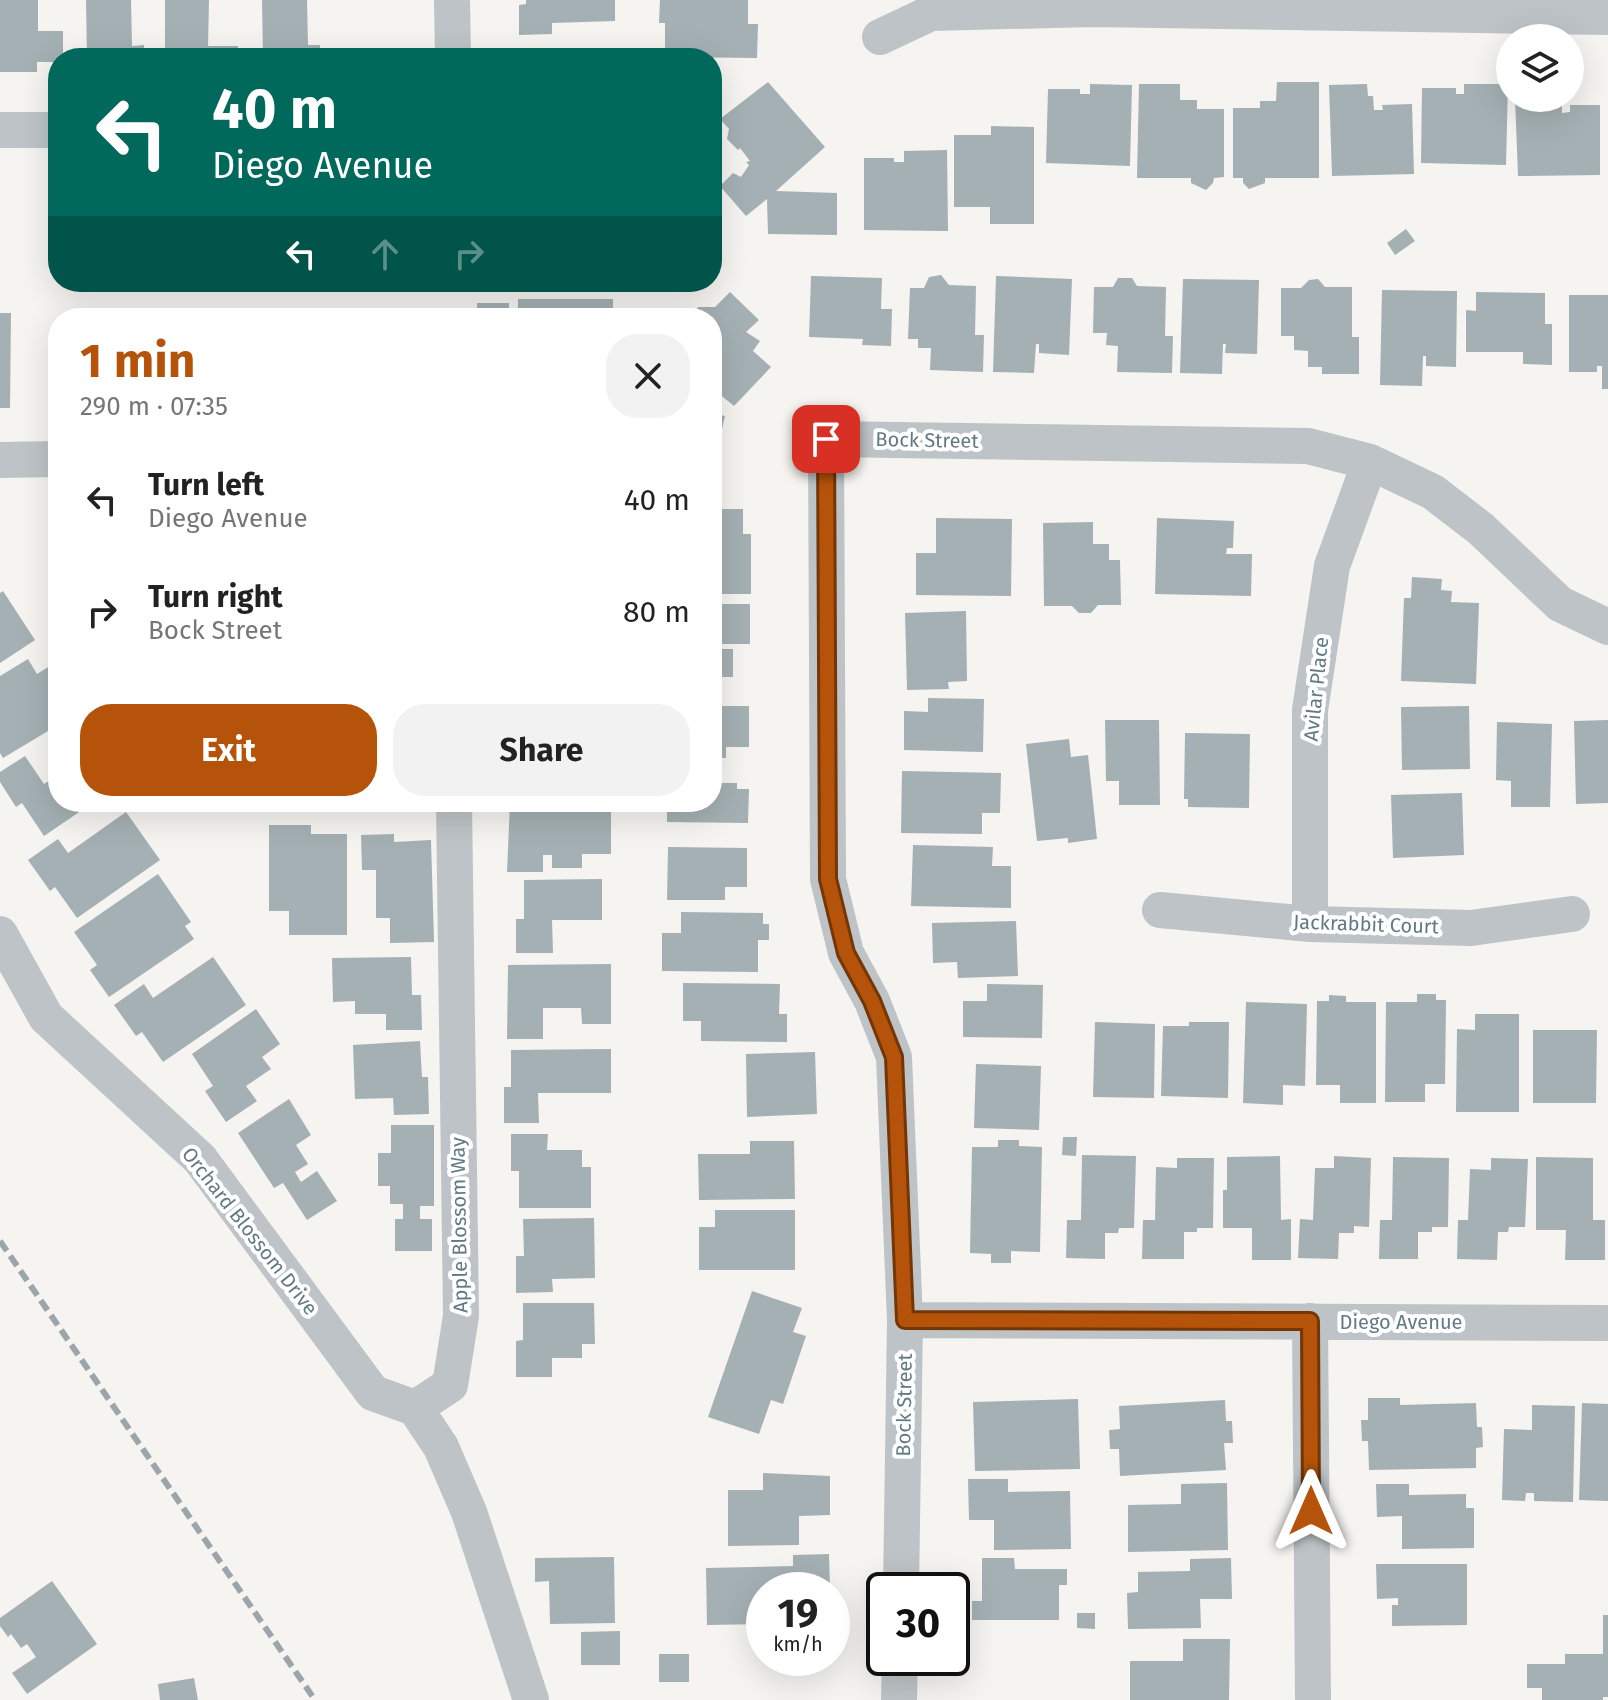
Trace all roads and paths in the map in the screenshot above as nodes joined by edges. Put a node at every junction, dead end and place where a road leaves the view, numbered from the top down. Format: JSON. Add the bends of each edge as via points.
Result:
{"nodes":[{"id":1,"x":452,"y":0,"type":"edge"},
{"id":2,"x":1608,"y":17,"type":"edge"},
{"id":3,"x":880,"y":37,"type":"dead end"},
{"id":4,"x":453,"y":48,"type":"edge"},
{"id":5,"x":0,"y":130,"type":"edge"},
{"id":6,"x":48,"y":130,"type":"edge"},
{"id":7,"x":48,"y":459,"type":"edge"},
{"id":8,"x":0,"y":460,"type":"edge"},
{"id":9,"x":1370,"y":462,"type":"junction"},
{"id":10,"x":1608,"y":627,"type":"edge"},
{"id":11,"x":454,"y":812,"type":"edge"},
{"id":12,"x":1160,"y":910,"type":"dead end"},
{"id":13,"x":1572,"y":914,"type":"dead end"},
{"id":14,"x":1310,"y":924,"type":"junction"},
{"id":15,"x":0,"y":934,"type":"edge"},
{"id":16,"x":905,"y":1320,"type":"junction"},
{"id":17,"x":1310,"y":1321,"type":"junction"},
{"id":18,"x":1608,"y":1323,"type":"edge"},
{"id":19,"x":415,"y":1408,"type":"junction"},
{"id":20,"x":901,"y":1572,"type":"edge"},
{"id":21,"x":900,"y":1676,"type":"edge"},
{"id":22,"x":531,"y":1700,"type":"edge"},
{"id":23,"x":899,"y":1700,"type":"edge"},
{"id":24,"x":1313,"y":1700,"type":"edge"}],
"edges":[{"from":1,"to":4,"type":"street"},
{"from":2,"to":3,"type":"street","via":[[1094,9],[931,13]]},
{"from":5,"to":6,"type":"street"},
{"from":7,"to":8,"type":"street"},
{"from":9,"to":10,"type":"street","name":"Bock Street","via":[[1433,492],[1560,604]]},
{"from":9,"to":14,"type":"street","name":"Avilar Place","via":[[1332,566],[1310,710]]},
{"from":9,"to":16,"type":"street","name":"Bock Street","via":[[1308,446],[826,439],[828,879],[846,953],[894,1057]]},
{"from":11,"to":19,"type":"street","name":"Apple Blossom Way","via":[[461,1316],[450,1385]]},
{"from":12,"to":14,"type":"street","name":"Jackrabbit Court"},
{"from":13,"to":14,"type":"street","name":"Jackrabbit Court","via":[[1471,928]]},
{"from":15,"to":19,"type":"street","name":"Orchard Blossom Drive","via":[[46,1017],[200,1159],[373,1393]]},
{"from":16,"to":17,"type":"street","name":"Diego Avenue"},
{"from":16,"to":20,"type":"street","name":"Bock Street"},
{"from":17,"to":18,"type":"street","name":"Diego Avenue"},
{"from":17,"to":24,"type":"street"},
{"from":19,"to":22,"type":"street","via":[[441,1447],[469,1512]]},
{"from":21,"to":23,"type":"street"}]}
